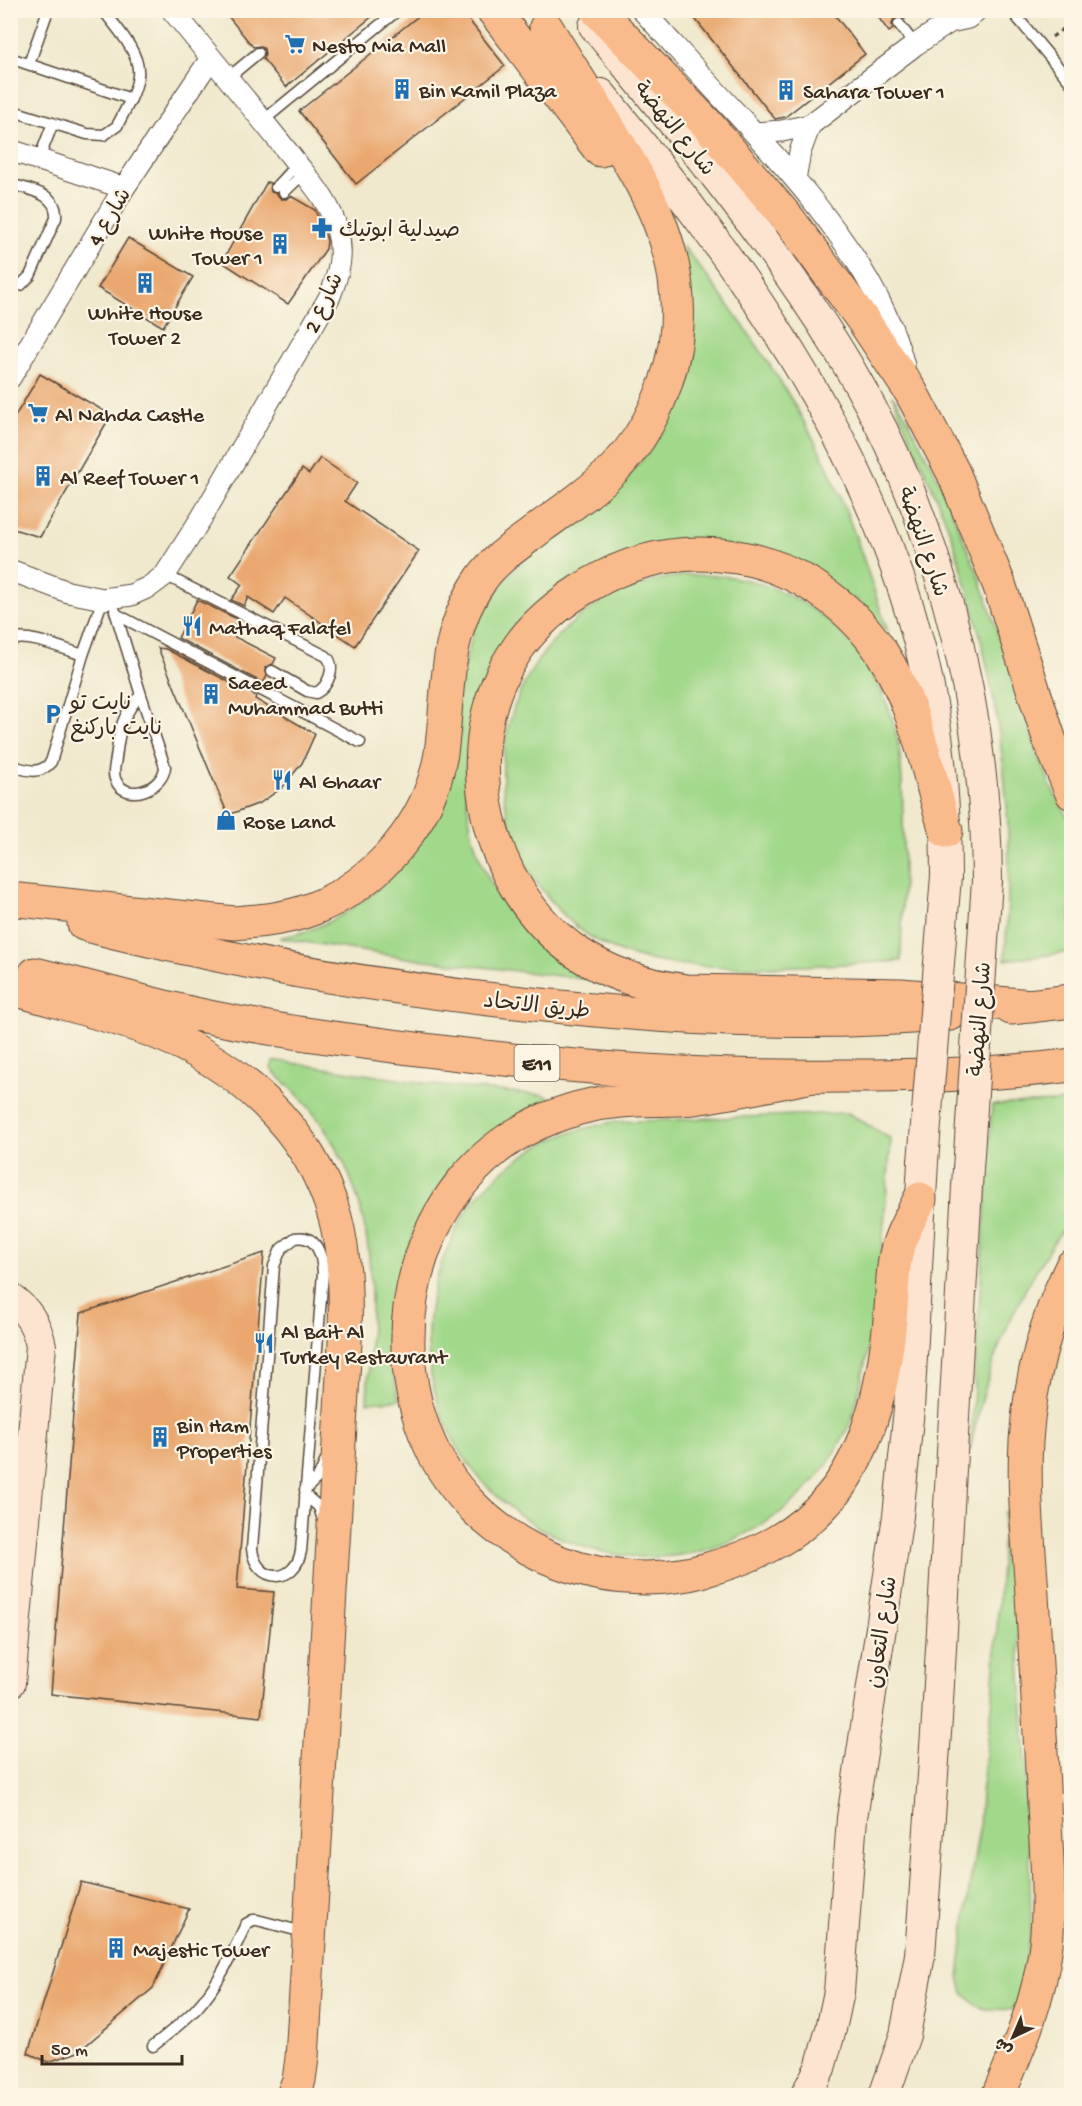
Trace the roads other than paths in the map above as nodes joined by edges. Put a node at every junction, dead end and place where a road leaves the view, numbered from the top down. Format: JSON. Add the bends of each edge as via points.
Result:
{"nodes":[{"id":1,"x":48,"y":10,"type":"edge"},
{"id":2,"x":103,"y":10,"type":"edge"},
{"id":3,"x":172,"y":10,"type":"edge"},
{"id":4,"x":398,"y":10,"type":"edge"},
{"id":5,"x":493,"y":10,"type":"edge"},
{"id":6,"x":582,"y":10,"type":"edge"},
{"id":7,"x":597,"y":10,"type":"edge"},
{"id":8,"x":642,"y":10,"type":"edge"},
{"id":9,"x":977,"y":10,"type":"edge"},
{"id":10,"x":1011,"y":10,"type":"edge"},
{"id":11,"x":953,"y":16,"type":"edge"},
{"id":12,"x":539,"y":19,"type":"edge"},
{"id":13,"x":899,"y":24,"type":"dead end"},
{"id":14,"x":915,"y":45,"type":"junction"},
{"id":15,"x":258,"y":53,"type":"dead end"},
{"id":16,"x":10,"y":58,"type":"edge"},
{"id":17,"x":211,"y":58,"type":"junction"},
{"id":18,"x":29,"y":64,"type":"junction"},
{"id":19,"x":228,"y":78,"type":"junction"},
{"id":20,"x":1071,"y":84,"type":"edge"},
{"id":21,"x":131,"y":99,"type":"junction"},
{"id":22,"x":10,"y":110,"type":"edge"},
{"id":23,"x":264,"y":120,"type":"junction"},
{"id":24,"x":52,"y":123,"type":"junction"},
{"id":25,"x":810,"y":125,"type":"junction"},
{"id":26,"x":754,"y":133,"type":"junction"},
{"id":27,"x":10,"y":150,"type":"edge"},
{"id":28,"x":39,"y":159,"type":"junction"},
{"id":29,"x":300,"y":168,"type":"junction"},
{"id":30,"x":795,"y":179,"type":"junction"},
{"id":31,"x":10,"y":184,"type":"edge"},
{"id":32,"x":124,"y":188,"type":"junction"},
{"id":33,"x":280,"y":190,"type":"dead end"},
{"id":34,"x":10,"y":287,"type":"edge"},
{"id":35,"x":20,"y":344,"type":"edge"},
{"id":36,"x":10,"y":378,"type":"edge"},
{"id":37,"x":666,"y":380,"type":"junction"},
{"id":38,"x":911,"y":392,"type":"junction"},
{"id":39,"x":10,"y":570,"type":"edge"},
{"id":40,"x":165,"y":575,"type":"junction"},
{"id":41,"x":110,"y":604,"type":"junction"},
{"id":42,"x":10,"y":641,"type":"edge"},
{"id":43,"x":83,"y":655,"type":"junction"},
{"id":44,"x":272,"y":671,"type":"dead end"},
{"id":45,"x":141,"y":694,"type":"junction"},
{"id":46,"x":360,"y":742,"type":"dead end"},
{"id":47,"x":10,"y":765,"type":"edge"},
{"id":48,"x":1071,"y":793,"type":"edge"},
{"id":49,"x":946,"y":831,"type":"junction"},
{"id":50,"x":10,"y":901,"type":"edge"},
{"id":51,"x":10,"y":967,"type":"edge"},
{"id":52,"x":10,"y":988,"type":"edge"},
{"id":53,"x":1071,"y":1001,"type":"edge"},
{"id":54,"x":1032,"y":1006,"type":"junction"},
{"id":55,"x":1071,"y":1065,"type":"edge"},
{"id":56,"x":808,"y":1077,"type":"junction"},
{"id":57,"x":923,"y":1162,"type":"joint"},
{"id":58,"x":920,"y":1199,"type":"junction"},
{"id":59,"x":1071,"y":1266,"type":"edge"},
{"id":60,"x":10,"y":1298,"type":"edge"},
{"id":61,"x":341,"y":1403,"type":"junction"},
{"id":62,"x":305,"y":1492,"type":"junction"},
{"id":63,"x":332,"y":1566,"type":"junction"},
{"id":64,"x":10,"y":1683,"type":"edge"},
{"id":65,"x":310,"y":1934,"type":"junction"},
{"id":66,"x":153,"y":2046,"type":"dead end"},
{"id":67,"x":293,"y":2096,"type":"edge"},
{"id":68,"x":805,"y":2096,"type":"edge"},
{"id":69,"x":884,"y":2096,"type":"edge"},
{"id":70,"x":998,"y":2096,"type":"edge"}],
"edges":[{"from":1,"to":18,"type":"lane"},
{"from":2,"to":21,"type":"lane","via":[[136,59],[138,76]]},
{"from":3,"to":17,"type":"street","name":"شارع 2"},
{"from":4,"to":23,"type":"lane","via":[[352,40]]},
{"from":5,"to":37,"type":"highway","via":[[604,156],[634,206],[652,260],[660,327],[658,354]]},
{"from":6,"to":69,"type":"main road","name":"شارع النهضة","bridge":true,"via":[[733,199],[842,356],[892,452],[931,551],[967,684],[979,763],[987,831],[987,879],[937,1719],[920,1955],[905,2035]]},
{"from":7,"to":38,"type":"highway","via":[[707,124],[790,221]]},
{"from":8,"to":26,"type":"street"},
{"from":9,"to":11,"type":"street","via":[[968,18]]},
{"from":10,"to":20,"type":"lane"},
{"from":11,"to":14,"type":"street"},
{"from":12,"to":37,"type":"highway","via":[[638,176],[664,230],[677,303],[675,346]]},
{"from":12,"to":49,"type":"main road","name":"شارع النهضة","via":[[649,152],[760,304],[850,458],[884,534],[921,652],[941,771]]},
{"from":13,"to":14,"type":"lane"},
{"from":14,"to":25,"type":"street"},
{"from":15,"to":19,"type":"lane"},
{"from":16,"to":18,"type":"lane"},
{"from":17,"to":19,"type":"street","name":"شارع 2"},
{"from":17,"to":32,"type":"street","name":"شارع 4"},
{"from":18,"to":21,"type":"lane"},
{"from":19,"to":23,"type":"street","name":"شارع 2"},
{"from":21,"to":24,"type":"lane","via":[[117,126],[104,135]]},
{"from":22,"to":24,"type":"lane"},
{"from":23,"to":29,"type":"street","name":"شارع 2"},
{"from":24,"to":28,"type":"lane"},
{"from":25,"to":26,"type":"street"},
{"from":25,"to":30,"type":"street"},
{"from":26,"to":30,"type":"street"},
{"from":27,"to":28,"type":"street"},
{"from":28,"to":32,"type":"street"},
{"from":29,"to":33,"type":"lane"},
{"from":29,"to":40,"type":"street","name":"شارع 2","via":[[328,206],[337,228],[341,250],[339,273],[330,296]]},
{"from":30,"to":38,"type":"street","via":[[866,277],[893,331]]},
{"from":31,"to":34,"type":"lane","via":[[46,195],[57,209],[30,276],[21,285]]},
{"from":32,"to":35,"type":"street","name":"شارع 4"},
{"from":35,"to":36,"type":"street","name":"شارع 4"},
{"from":37,"to":50,"type":"highway","via":[[639,436],[616,467],[500,556],[470,597],[452,643],[434,780],[412,828],[358,885],[311,909],[268,920],[234,923]]},
{"from":38,"to":48,"type":"highway","via":[[952,472],[999,584]]},
{"from":39,"to":41,"type":"street"},
{"from":40,"to":41,"type":"street","via":[[149,587]]},
{"from":40,"to":44,"type":"lane","via":[[332,662],[323,688],[316,693]]},
{"from":41,"to":43,"type":"lane"},
{"from":41,"to":45,"type":"lane"},
{"from":41,"to":46,"type":"lane"},
{"from":42,"to":43,"type":"lane","via":[[28,638]]},
{"from":43,"to":47,"type":"lane","via":[[51,762],[38,771]]},
{"from":45,"to":45,"type":"lane","via":[[165,767],[158,784],[135,792],[118,784],[114,774],[121,723]]},
{"from":49,"to":54,"type":"highway","via":[[907,701],[881,651],[844,609],[821,591],[797,577],[744,558],[688,553],[658,557],[629,565],[584,587],[553,611],[512,656],[490,712],[484,751],[484,801],[500,859],[514,886],[552,933],[601,967],[629,979],[687,991],[901,995]]},
{"from":49,"to":57,"type":"main road","name":"شارع النهضة","bridge":true,"via":[[946,876]]},
{"from":50,"to":54,"type":"highway","name":"طريق الاتحاد","via":[[103,930],[289,970],[389,987],[550,1006],[634,1014],[805,1021],[890,1020]]},
{"from":51,"to":56,"type":"highway","number":"E11","via":[[175,1009],[372,1043],[599,1069]]},
{"from":52,"to":61,"type":"highway","via":[[180,1043],[238,1078],[288,1127],[309,1156],[335,1219],[345,1284]]},
{"from":53,"to":54,"type":"highway","name":"طريق الاتحاد"},
{"from":55,"to":56,"type":"highway","number":"E11","via":[[933,1075]]},
{"from":56,"to":58,"type":"highway","via":[[700,1097],[619,1101],[561,1113],[494,1151],[465,1178],[447,1202],[425,1245],[413,1282],[409,1367],[425,1434],[439,1462],[476,1509],[523,1545],[567,1565],[605,1575],[664,1578],[694,1573],[778,1543],[834,1493],[863,1440],[887,1356],[898,1247]]},
{"from":57,"to":58,"type":"main road","name":"شارع التعاون"},
{"from":58,"to":68,"type":"main road","name":"شارع التعاون","via":[[906,1440],[852,1818],[839,1992],[820,2068]]},
{"from":59,"to":70,"type":"highway","via":[[1043,1342],[1026,1442],[1048,1878],[1046,1946],[1028,2023]]},
{"from":60,"to":64,"type":"main road","via":[[33,1321],[41,1346]]},
{"from":61,"to":62,"type":"lane","via":[[332,1423],[325,1464]]},
{"from":61,"to":63,"type":"highway"},
{"from":62,"to":62,"type":"lane","via":[[299,1561],[285,1574],[266,1574],[258,1568],[252,1549],[274,1266],[285,1245],[300,1238],[317,1247],[323,1273]]},
{"from":62,"to":63,"type":"lane","via":[[321,1511],[324,1550]]},
{"from":63,"to":65,"type":"highway"},
{"from":65,"to":66,"type":"lane","via":[[249,1921],[208,1994]]},
{"from":65,"to":67,"type":"highway","via":[[302,2058]]}]}
